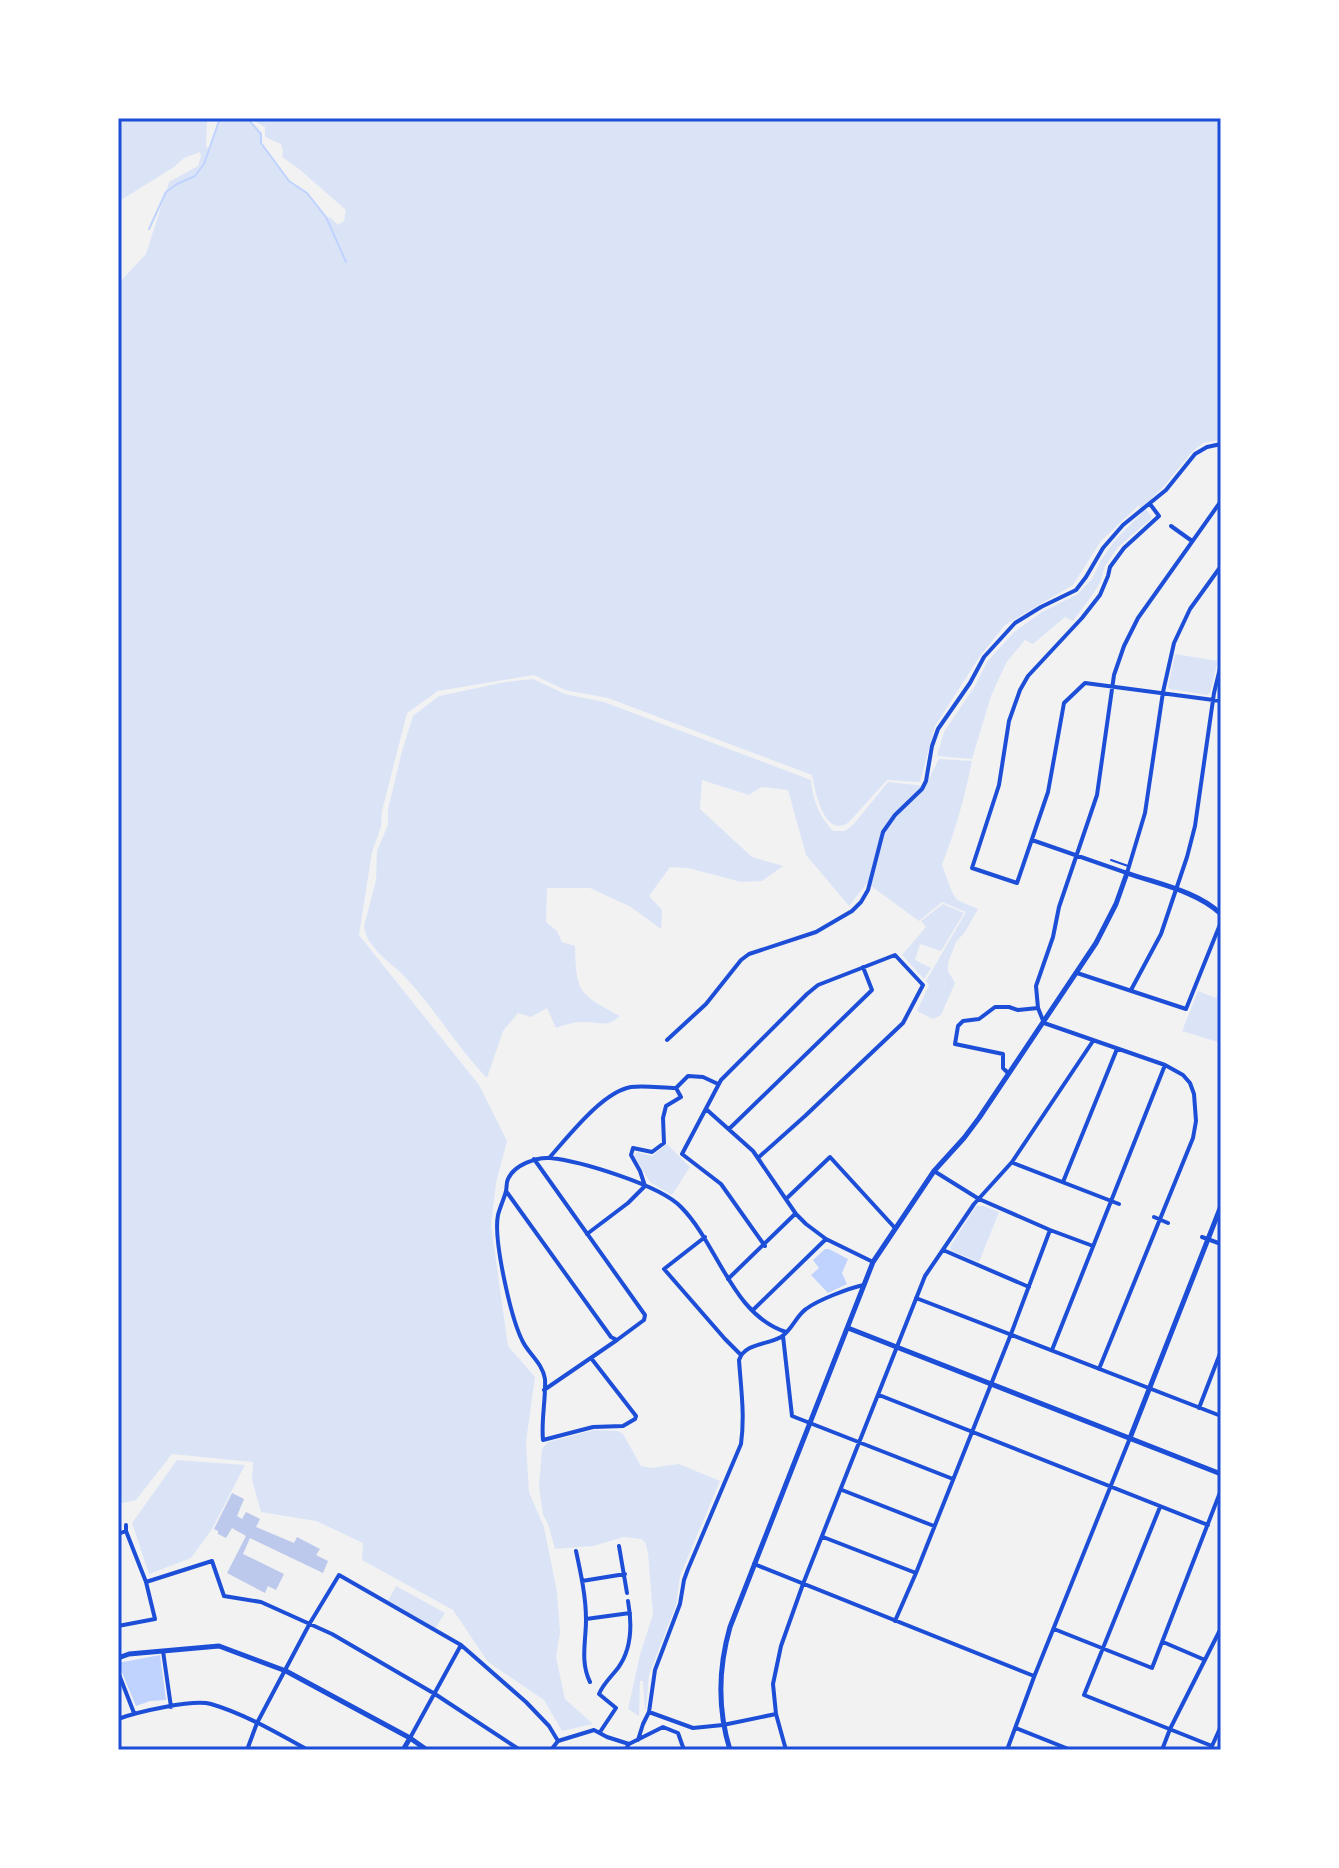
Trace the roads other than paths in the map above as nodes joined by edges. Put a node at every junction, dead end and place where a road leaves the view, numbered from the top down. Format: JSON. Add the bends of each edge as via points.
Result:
{"nodes":[{"id":1,"x":1221,"y":444,"type":"edge"},
{"id":2,"x":1221,"y":501,"type":"edge"},
{"id":3,"x":1150,"y":504,"type":"junction"},
{"id":4,"x":1171,"y":526,"type":"dead end"},
{"id":5,"x":1192,"y":541,"type":"junction"},
{"id":6,"x":1221,"y":566,"type":"edge"},
{"id":7,"x":1221,"y":664,"type":"edge"},
{"id":8,"x":1113,"y":686,"type":"junction"},
{"id":9,"x":1163,"y":692,"type":"junction"},
{"id":10,"x":1213,"y":700,"type":"junction"},
{"id":11,"x":1221,"y":701,"type":"edge"},
{"id":12,"x":1032,"y":840,"type":"junction"},
{"id":13,"x":1076,"y":855,"type":"junction"},
{"id":14,"x":1111,"y":860,"type":"dead end"},
{"id":15,"x":1128,"y":870,"type":"junction"},
{"id":16,"x":1176,"y":890,"type":"junction"},
{"id":17,"x":1221,"y":914,"type":"edge"},
{"id":18,"x":1221,"y":922,"type":"edge"},
{"id":19,"x":863,"y":967,"type":"junction"},
{"id":20,"x":1077,"y":973,"type":"junction"},
{"id":21,"x":1131,"y":990,"type":"junction"},
{"id":22,"x":1038,"y":1008,"type":"junction"},
{"id":23,"x":1044,"y":1023,"type":"junction"},
{"id":24,"x":667,"y":1040,"type":"dead end"},
{"id":25,"x":1093,"y":1041,"type":"junction"},
{"id":26,"x":1117,"y":1049,"type":"junction"},
{"id":27,"x":1165,"y":1065,"type":"junction"},
{"id":28,"x":1008,"y":1073,"type":"junction"},
{"id":29,"x":718,"y":1084,"type":"junction"},
{"id":30,"x":676,"y":1088,"type":"junction"},
{"id":31,"x":706,"y":1109,"type":"junction"},
{"id":32,"x":729,"y":1129,"type":"junction"},
{"id":33,"x":759,"y":1157,"type":"junction"},
{"id":34,"x":549,"y":1158,"type":"junction"},
{"id":35,"x":534,"y":1159,"type":"junction"},
{"id":36,"x":1012,"y":1162,"type":"junction"},
{"id":37,"x":934,"y":1171,"type":"junction"},
{"id":38,"x":1063,"y":1182,"type":"junction"},
{"id":39,"x":645,"y":1186,"type":"junction"},
{"id":40,"x":506,"y":1191,"type":"junction"},
{"id":41,"x":787,"y":1198,"type":"junction"},
{"id":42,"x":979,"y":1199,"type":"junction"},
{"id":43,"x":1110,"y":1201,"type":"junction"},
{"id":44,"x":1119,"y":1204,"type":"dead end"},
{"id":45,"x":1221,"y":1206,"type":"edge"},
{"id":46,"x":796,"y":1214,"type":"junction"},
{"id":47,"x":1156,"y":1218,"type":"junction"},
{"id":48,"x":1168,"y":1223,"type":"dead end"},
{"id":49,"x":895,"y":1228,"type":"junction"},
{"id":50,"x":1050,"y":1230,"type":"junction"},
{"id":51,"x":587,"y":1234,"type":"junction"},
{"id":52,"x":705,"y":1237,"type":"junction"},
{"id":53,"x":1205,"y":1238,"type":"junction"},
{"id":54,"x":826,"y":1239,"type":"junction"},
{"id":55,"x":1221,"y":1244,"type":"edge"},
{"id":56,"x":765,"y":1246,"type":"junction"},
{"id":57,"x":1093,"y":1246,"type":"junction"},
{"id":58,"x":943,"y":1250,"type":"junction"},
{"id":59,"x":873,"y":1262,"type":"junction"},
{"id":60,"x":728,"y":1279,"type":"junction"},
{"id":61,"x":864,"y":1285,"type":"junction"},
{"id":62,"x":1029,"y":1287,"type":"junction"},
{"id":63,"x":916,"y":1298,"type":"junction"},
{"id":64,"x":753,"y":1310,"type":"junction"},
{"id":65,"x":848,"y":1328,"type":"junction"},
{"id":66,"x":784,"y":1334,"type":"junction"},
{"id":67,"x":1011,"y":1334,"type":"junction"},
{"id":68,"x":617,"y":1340,"type":"junction"},
{"id":69,"x":897,"y":1346,"type":"junction"},
{"id":70,"x":1052,"y":1350,"type":"junction"},
{"id":71,"x":1221,"y":1351,"type":"edge"},
{"id":72,"x":741,"y":1355,"type":"junction"},
{"id":73,"x":591,"y":1358,"type":"junction"},
{"id":74,"x":1099,"y":1369,"type":"junction"},
{"id":75,"x":991,"y":1384,"type":"junction"},
{"id":76,"x":1149,"y":1389,"type":"junction"},
{"id":77,"x":544,"y":1390,"type":"junction"},
{"id":78,"x":878,"y":1395,"type":"junction"},
{"id":79,"x":1199,"y":1408,"type":"junction"},
{"id":80,"x":1221,"y":1416,"type":"edge"},
{"id":81,"x":810,"y":1423,"type":"junction"},
{"id":82,"x":971,"y":1432,"type":"junction"},
{"id":83,"x":1130,"y":1438,"type":"junction"},
{"id":84,"x":860,"y":1442,"type":"junction"},
{"id":85,"x":1221,"y":1474,"type":"edge"},
{"id":86,"x":953,"y":1479,"type":"junction"},
{"id":87,"x":1111,"y":1488,"type":"junction"},
{"id":88,"x":842,"y":1490,"type":"junction"},
{"id":89,"x":1221,"y":1490,"type":"edge"},
{"id":90,"x":1160,"y":1507,"type":"junction"},
{"id":91,"x":1208,"y":1525,"type":"junction"},
{"id":92,"x":934,"y":1526,"type":"junction"},
{"id":93,"x":118,"y":1534,"type":"edge"},
{"id":94,"x":823,"y":1537,"type":"junction"},
{"id":95,"x":619,"y":1546,"type":"dead end"},
{"id":96,"x":576,"y":1551,"type":"dead end"},
{"id":97,"x":754,"y":1564,"type":"junction"},
{"id":98,"x":916,"y":1573,"type":"junction"},
{"id":99,"x":625,"y":1574,"type":"junction"},
{"id":100,"x":582,"y":1581,"type":"junction"},
{"id":101,"x":146,"y":1582,"type":"junction"},
{"id":102,"x":803,"y":1584,"type":"junction"},
{"id":103,"x":627,"y":1593,"type":"dead end"},
{"id":104,"x":628,"y":1601,"type":"dead end"},
{"id":105,"x":630,"y":1613,"type":"junction"},
{"id":106,"x":586,"y":1619,"type":"junction"},
{"id":107,"x":895,"y":1621,"type":"junction"},
{"id":108,"x":310,"y":1623,"type":"junction"},
{"id":109,"x":118,"y":1626,"type":"edge"},
{"id":110,"x":1221,"y":1628,"type":"edge"},
{"id":111,"x":1054,"y":1629,"type":"junction"},
{"id":112,"x":1162,"y":1642,"type":"junction"},
{"id":113,"x":461,"y":1645,"type":"junction"},
{"id":114,"x":1104,"y":1648,"type":"junction"},
{"id":115,"x":163,"y":1651,"type":"junction"},
{"id":116,"x":118,"y":1658,"type":"edge"},
{"id":117,"x":1205,"y":1660,"type":"junction"},
{"id":118,"x":286,"y":1671,"type":"junction"},
{"id":119,"x":118,"y":1672,"type":"edge"},
{"id":120,"x":1034,"y":1677,"type":"junction"},
{"id":121,"x":590,"y":1682,"type":"dead end"},
{"id":122,"x":435,"y":1694,"type":"junction"},
{"id":123,"x":171,"y":1707,"type":"junction"},
{"id":124,"x":649,"y":1712,"type":"junction"},
{"id":125,"x":134,"y":1713,"type":"junction"},
{"id":126,"x":776,"y":1714,"type":"junction"},
{"id":127,"x":118,"y":1719,"type":"edge"},
{"id":128,"x":257,"y":1723,"type":"junction"},
{"id":129,"x":723,"y":1725,"type":"junction"},
{"id":130,"x":1221,"y":1726,"type":"edge"},
{"id":131,"x":1016,"y":1728,"type":"junction"},
{"id":132,"x":1170,"y":1729,"type":"junction"},
{"id":133,"x":600,"y":1732,"type":"junction"},
{"id":134,"x":410,"y":1738,"type":"junction"},
{"id":135,"x":638,"y":1740,"type":"junction"},
{"id":136,"x":558,"y":1741,"type":"junction"},
{"id":137,"x":629,"y":1744,"type":"junction"},
{"id":138,"x":247,"y":1750,"type":"edge"},
{"id":139,"x":308,"y":1750,"type":"edge"},
{"id":140,"x":403,"y":1750,"type":"edge"},
{"id":141,"x":427,"y":1750,"type":"edge"},
{"id":142,"x":520,"y":1750,"type":"edge"},
{"id":143,"x":551,"y":1750,"type":"edge"},
{"id":144,"x":625,"y":1750,"type":"edge"},
{"id":145,"x":684,"y":1750,"type":"edge"},
{"id":146,"x":730,"y":1750,"type":"edge"},
{"id":147,"x":786,"y":1750,"type":"edge"},
{"id":148,"x":1007,"y":1750,"type":"edge"},
{"id":149,"x":1071,"y":1750,"type":"edge"},
{"id":150,"x":1162,"y":1750,"type":"edge"}],
"edges":[{"from":1,"to":3,"type":"street","via":[[1195,454]]},
{"from":2,"to":5,"type":"street"},
{"from":3,"to":12,"type":"street","via":[[1159,516],[1124,548],[1100,595],[1020,690],[1009,721],[999,785],[972,868],[1017,883]]},
{"from":3,"to":24,"type":"street","via":[[1112,536],[1076,590],[1015,623],[984,657],[938,729],[922,789],[883,832],[861,902],[816,932],[749,954]]},
{"from":4,"to":5,"type":"street"},
{"from":5,"to":8,"type":"street","via":[[1138,618]]},
{"from":6,"to":9,"type":"street","via":[[1179,632]]},
{"from":7,"to":10,"type":"street"},
{"from":8,"to":9,"type":"street"},
{"from":8,"to":12,"type":"street","via":[[1085,683],[1064,703],[1048,792]]},
{"from":8,"to":13,"type":"street","via":[[1097,795]]},
{"from":9,"to":10,"type":"street"},
{"from":9,"to":15,"type":"street","via":[[1145,813]]},
{"from":10,"to":11,"type":"street"},
{"from":10,"to":16,"type":"street","via":[[1195,826]]},
{"from":12,"to":13,"type":"street"},
{"from":13,"to":15,"type":"street"},
{"from":13,"to":22,"type":"street","via":[[1036,986]]},
{"from":14,"to":15,"type":"lane"},
{"from":15,"to":16,"type":"street"},
{"from":15,"to":20,"type":"street","via":[[1108,922]]},
{"from":16,"to":17,"type":"street"},
{"from":16,"to":21,"type":"street","via":[[1161,934]]},
{"from":18,"to":21,"type":"street","via":[[1186,1009]]},
{"from":19,"to":29,"type":"street","via":[[818,985]]},
{"from":19,"to":32,"type":"street","via":[[872,990]]},
{"from":19,"to":33,"type":"street","via":[[895,955],[923,985],[917,1000],[903,1023]]},
{"from":20,"to":21,"type":"street"},
{"from":20,"to":23,"type":"street"},
{"from":22,"to":23,"type":"street"},
{"from":22,"to":28,"type":"street","via":[[995,1007],[958,1026],[955,1044],[1003,1054]]},
{"from":23,"to":25,"type":"street"},
{"from":23,"to":28,"type":"street"},
{"from":25,"to":26,"type":"street"},
{"from":25,"to":36,"type":"street"},
{"from":26,"to":27,"type":"street"},
{"from":26,"to":38,"type":"street"},
{"from":27,"to":43,"type":"street"},
{"from":27,"to":47,"type":"street","via":[[1190,1083],[1196,1121]]},
{"from":28,"to":37,"type":"street","via":[[964,1138]]},
{"from":29,"to":30,"type":"street","via":[[688,1076]]},
{"from":29,"to":31,"type":"street"},
{"from":30,"to":34,"type":"street","via":[[629,1087],[604,1100]]},
{"from":30,"to":39,"type":"street","via":[[681,1097],[666,1106],[664,1143],[652,1152],[633,1148],[631,1155]]},
{"from":31,"to":32,"type":"street"},
{"from":31,"to":56,"type":"street","via":[[682,1154],[721,1184]]},
{"from":32,"to":33,"type":"street"},
{"from":33,"to":41,"type":"street"},
{"from":34,"to":35,"type":"street"},
{"from":34,"to":39,"type":"street"},
{"from":35,"to":40,"type":"street","via":[[508,1178]]},
{"from":35,"to":51,"type":"street"},
{"from":36,"to":38,"type":"street"},
{"from":36,"to":42,"type":"street"},
{"from":37,"to":42,"type":"street"},
{"from":37,"to":49,"type":"street"},
{"from":38,"to":43,"type":"street"},
{"from":39,"to":51,"type":"street"},
{"from":39,"to":52,"type":"street","via":[[679,1204]]},
{"from":40,"to":68,"type":"street"},
{"from":40,"to":77,"type":"street","via":[[497,1232],[507,1294],[522,1340],[541,1367]]},
{"from":41,"to":46,"type":"street"},
{"from":41,"to":49,"type":"street","via":[[830,1157]]},
{"from":42,"to":50,"type":"street"},
{"from":42,"to":58,"type":"street"},
{"from":43,"to":44,"type":"street"},
{"from":43,"to":57,"type":"street"},
{"from":45,"to":53,"type":"street"},
{"from":46,"to":54,"type":"street"},
{"from":46,"to":56,"type":"street"},
{"from":47,"to":48,"type":"street"},
{"from":47,"to":74,"type":"street"},
{"from":49,"to":59,"type":"street"},
{"from":50,"to":57,"type":"street"},
{"from":50,"to":62,"type":"street"},
{"from":51,"to":68,"type":"street","via":[[645,1315]]},
{"from":52,"to":60,"type":"street"},
{"from":52,"to":72,"type":"street","via":[[664,1269]]},
{"from":53,"to":55,"type":"street"},
{"from":53,"to":76,"type":"street"},
{"from":54,"to":59,"type":"street"},
{"from":54,"to":64,"type":"street"},
{"from":56,"to":60,"type":"street"},
{"from":57,"to":70,"type":"street"},
{"from":58,"to":62,"type":"street"},
{"from":58,"to":63,"type":"street"},
{"from":59,"to":61,"type":"street"},
{"from":60,"to":64,"type":"street"},
{"from":61,"to":65,"type":"street"},
{"from":61,"to":66,"type":"street","via":[[804,1310]]},
{"from":62,"to":67,"type":"street"},
{"from":63,"to":67,"type":"street"},
{"from":63,"to":69,"type":"street"},
{"from":64,"to":66,"type":"street"},
{"from":65,"to":69,"type":"street"},
{"from":65,"to":81,"type":"street"},
{"from":66,"to":72,"type":"street"},
{"from":66,"to":81,"type":"street","via":[[792,1416]]},
{"from":67,"to":70,"type":"street"},
{"from":67,"to":75,"type":"street"},
{"from":68,"to":73,"type":"street"},
{"from":69,"to":75,"type":"street"},
{"from":69,"to":78,"type":"street"},
{"from":70,"to":74,"type":"street"},
{"from":71,"to":79,"type":"street"},
{"from":72,"to":124,"type":"street","via":[[741,1444],[684,1580],[655,1670]]},
{"from":73,"to":77,"type":"street"},
{"from":73,"to":77,"type":"street","via":[[635,1419],[623,1426],[593,1427],[543,1440]]},
{"from":74,"to":76,"type":"street"},
{"from":75,"to":82,"type":"street"},
{"from":75,"to":83,"type":"street"},
{"from":76,"to":79,"type":"street"},
{"from":76,"to":83,"type":"street"},
{"from":78,"to":82,"type":"street"},
{"from":78,"to":84,"type":"street"},
{"from":79,"to":80,"type":"street"},
{"from":81,"to":84,"type":"street"},
{"from":81,"to":97,"type":"street"},
{"from":82,"to":86,"type":"street"},
{"from":82,"to":87,"type":"street"},
{"from":83,"to":85,"type":"street"},
{"from":83,"to":87,"type":"street"},
{"from":84,"to":86,"type":"street"},
{"from":84,"to":88,"type":"street"},
{"from":86,"to":92,"type":"street"},
{"from":87,"to":90,"type":"street"},
{"from":87,"to":111,"type":"street"},
{"from":88,"to":92,"type":"street"},
{"from":88,"to":94,"type":"street"},
{"from":89,"to":91,"type":"street"},
{"from":90,"to":91,"type":"street"},
{"from":90,"to":114,"type":"street"},
{"from":91,"to":112,"type":"street"},
{"from":92,"to":98,"type":"street"},
{"from":93,"to":101,"type":"street","via":[[126,1528]]},
{"from":94,"to":98,"type":"street"},
{"from":94,"to":102,"type":"street"},
{"from":95,"to":99,"type":"street"},
{"from":96,"to":100,"type":"street"},
{"from":97,"to":102,"type":"street"},
{"from":97,"to":129,"type":"street","via":[[723,1651]]},
{"from":98,"to":107,"type":"street"},
{"from":99,"to":100,"type":"street"},
{"from":99,"to":103,"type":"street"},
{"from":100,"to":106,"type":"street"},
{"from":101,"to":108,"type":"street","via":[[212,1561],[224,1596],[261,1602]]},
{"from":101,"to":109,"type":"street","via":[[155,1619]]},
{"from":102,"to":107,"type":"street"},
{"from":102,"to":126,"type":"street","via":[[775,1667]]},
{"from":104,"to":105,"type":"street"},
{"from":105,"to":106,"type":"street"},
{"from":105,"to":133,"type":"street","via":[[626,1650],[599,1694],[616,1708]]},
{"from":106,"to":121,"type":"street","via":[[584,1663]]},
{"from":107,"to":120,"type":"street"},
{"from":108,"to":113,"type":"street","via":[[339,1575]]},
{"from":108,"to":118,"type":"street"},
{"from":108,"to":122,"type":"street"},
{"from":110,"to":117,"type":"street"},
{"from":111,"to":114,"type":"street"},
{"from":111,"to":120,"type":"street"},
{"from":112,"to":114,"type":"street","via":[[1152,1668]]},
{"from":112,"to":117,"type":"street"},
{"from":113,"to":122,"type":"street"},
{"from":113,"to":136,"type":"street","via":[[526,1702]]},
{"from":114,"to":132,"type":"street","via":[[1084,1695]]},
{"from":115,"to":116,"type":"street"},
{"from":115,"to":118,"type":"street","via":[[219,1646]]},
{"from":115,"to":123,"type":"street"},
{"from":117,"to":132,"type":"street"},
{"from":118,"to":128,"type":"street"},
{"from":118,"to":134,"type":"street"},
{"from":119,"to":125,"type":"street"},
{"from":120,"to":131,"type":"street"},
{"from":122,"to":134,"type":"street"},
{"from":122,"to":142,"type":"street"},
{"from":123,"to":125,"type":"street"},
{"from":123,"to":128,"type":"street","via":[[208,1703]]},
{"from":124,"to":129,"type":"street","via":[[693,1728]]},
{"from":124,"to":135,"type":"street"},
{"from":125,"to":127,"type":"street"},
{"from":126,"to":129,"type":"street"},
{"from":126,"to":147,"type":"street"},
{"from":128,"to":138,"type":"street"},
{"from":128,"to":139,"type":"street"},
{"from":129,"to":146,"type":"street"},
{"from":130,"to":132,"type":"street","via":[[1212,1746]]},
{"from":131,"to":148,"type":"street"},
{"from":131,"to":149,"type":"street"},
{"from":132,"to":150,"type":"street"},
{"from":133,"to":136,"type":"street"},
{"from":133,"to":137,"type":"street"},
{"from":134,"to":140,"type":"street"},
{"from":134,"to":141,"type":"street"},
{"from":135,"to":137,"type":"street"},
{"from":135,"to":145,"type":"street","via":[[663,1727],[678,1733]]},
{"from":136,"to":143,"type":"street"},
{"from":137,"to":144,"type":"street"}]}
